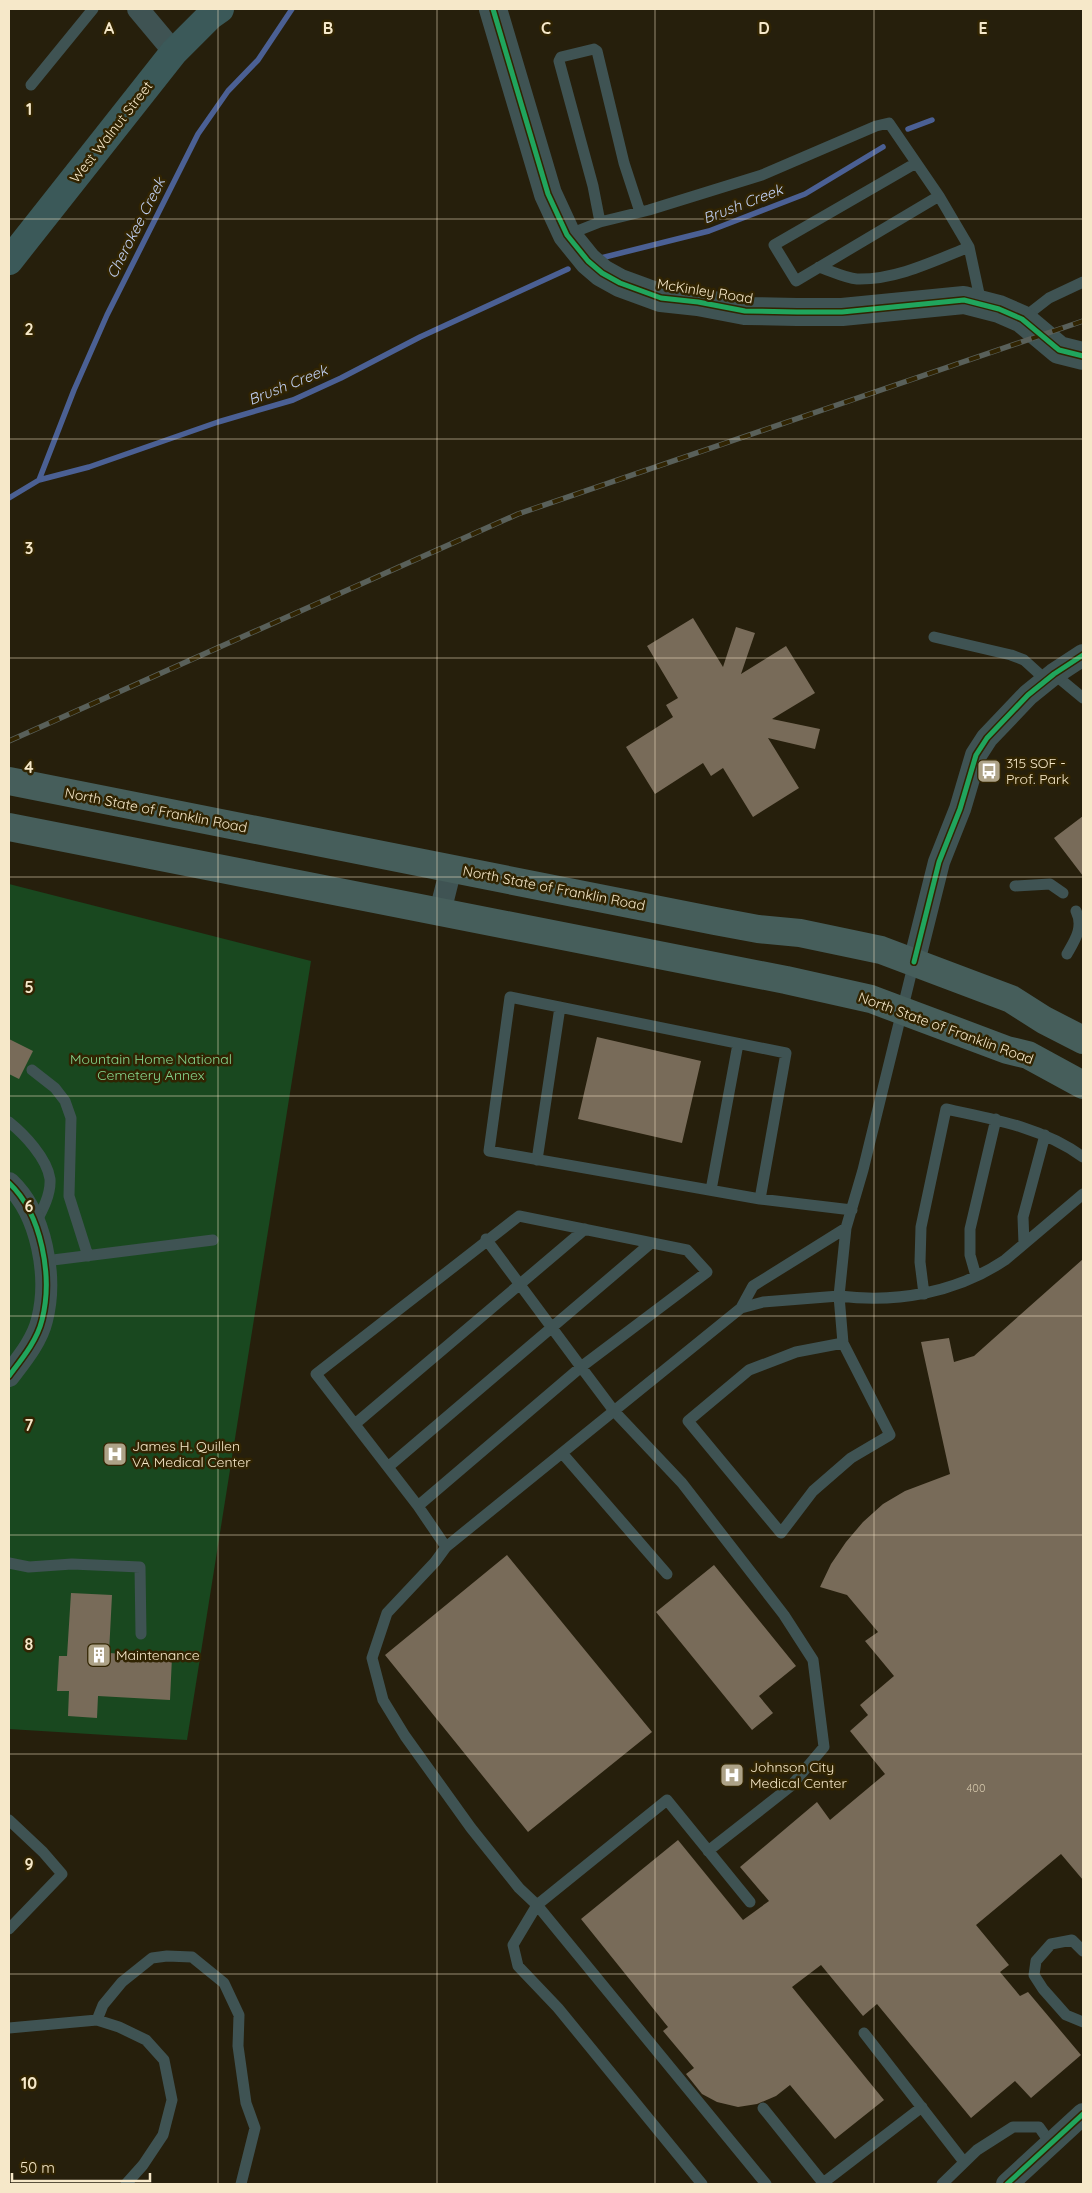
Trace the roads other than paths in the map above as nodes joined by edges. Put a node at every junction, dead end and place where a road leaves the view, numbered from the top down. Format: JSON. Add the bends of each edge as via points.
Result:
{"nodes":[{"id":1,"x":94,"y":9,"type":"edge"},
{"id":2,"x":138,"y":9,"type":"edge"},
{"id":3,"x":220,"y":9,"type":"edge"},
{"id":4,"x":493,"y":9,"type":"edge"},
{"id":5,"x":174,"y":52,"type":"junction"},
{"id":6,"x":31,"y":85,"type":"dead end"},
{"id":7,"x":916,"y":163,"type":"junction"},
{"id":8,"x":939,"y":196,"type":"junction"},
{"id":9,"x":640,"y":212,"type":"junction"},
{"id":10,"x":600,"y":222,"type":"junction"},
{"id":11,"x":567,"y":234,"type":"junction"},
{"id":12,"x":969,"y":247,"type":"junction"},
{"id":13,"x":9,"y":261,"type":"edge"},
{"id":14,"x":819,"y":267,"type":"junction"},
{"id":15,"x":1083,"y":282,"type":"edge"},
{"id":16,"x":982,"y":305,"type":"junction"},
{"id":17,"x":1022,"y":319,"type":"junction"},
{"id":18,"x":1083,"y":356,"type":"edge"},
{"id":19,"x":934,"y":637,"type":"dead end"},
{"id":20,"x":1083,"y":655,"type":"edge"},
{"id":21,"x":1050,"y":677,"type":"junction"},
{"id":22,"x":1083,"y":698,"type":"edge"},
{"id":23,"x":9,"y":780,"type":"edge"},
{"id":24,"x":9,"y":827,"type":"edge"},
{"id":25,"x":451,"y":868,"type":"junction"},
{"id":26,"x":1015,"y":886,"type":"dead end"},
{"id":27,"x":1063,"y":893,"type":"dead end"},
{"id":28,"x":1076,"y":911,"type":"dead end"},
{"id":29,"x":440,"y":912,"type":"junction"},
{"id":30,"x":1067,"y":954,"type":"dead end"},
{"id":31,"x":914,"y":962,"type":"junction"},
{"id":32,"x":560,"y":1007,"type":"junction"},
{"id":33,"x":902,"y":1009,"type":"junction"},
{"id":34,"x":1083,"y":1040,"type":"edge"},
{"id":35,"x":738,"y":1044,"type":"junction"},
{"id":36,"x":32,"y":1070,"type":"dead end"},
{"id":37,"x":1083,"y":1085,"type":"edge"},
{"id":38,"x":996,"y":1119,"type":"junction"},
{"id":39,"x":9,"y":1122,"type":"edge"},
{"id":40,"x":1045,"y":1135,"type":"junction"},
{"id":41,"x":1083,"y":1157,"type":"edge"},
{"id":42,"x":537,"y":1160,"type":"junction"},
{"id":43,"x":9,"y":1183,"type":"edge"},
{"id":44,"x":712,"y":1190,"type":"junction"},
{"id":45,"x":1083,"y":1194,"type":"edge"},
{"id":46,"x":760,"y":1199,"type":"junction"},
{"id":47,"x":852,"y":1210,"type":"junction"},
{"id":48,"x":35,"y":1226,"type":"junction"},
{"id":49,"x":846,"y":1228,"type":"junction"},
{"id":50,"x":585,"y":1230,"type":"junction"},
{"id":51,"x":486,"y":1239,"type":"junction"},
{"id":52,"x":213,"y":1240,"type":"dead end"},
{"id":53,"x":651,"y":1243,"type":"junction"},
{"id":54,"x":1024,"y":1244,"type":"junction"},
{"id":55,"x":88,"y":1256,"type":"junction"},
{"id":56,"x":44,"y":1261,"type":"junction"},
{"id":57,"x":976,"y":1276,"type":"junction"},
{"id":58,"x":519,"y":1284,"type":"junction"},
{"id":59,"x":924,"y":1294,"type":"junction"},
{"id":60,"x":839,"y":1296,"type":"junction"},
{"id":61,"x":741,"y":1308,"type":"junction"},
{"id":62,"x":552,"y":1327,"type":"junction"},
{"id":63,"x":843,"y":1343,"type":"junction"},
{"id":64,"x":581,"y":1367,"type":"junction"},
{"id":65,"x":9,"y":1376,"type":"edge"},
{"id":66,"x":614,"y":1411,"type":"junction"},
{"id":67,"x":354,"y":1424,"type":"junction"},
{"id":68,"x":562,"y":1453,"type":"junction"},
{"id":69,"x":388,"y":1468,"type":"junction"},
{"id":70,"x":418,"y":1506,"type":"junction"},
{"id":71,"x":446,"y":1547,"type":"junction"},
{"id":72,"x":9,"y":1562,"type":"edge"},
{"id":73,"x":667,"y":1574,"type":"dead end"},
{"id":74,"x":141,"y":1634,"type":"dead end"},
{"id":75,"x":9,"y":1820,"type":"edge"},
{"id":76,"x":708,"y":1851,"type":"junction"},
{"id":77,"x":750,"y":1902,"type":"dead end"},
{"id":78,"x":537,"y":1905,"type":"junction"},
{"id":79,"x":9,"y":1929,"type":"edge"},
{"id":80,"x":1083,"y":1951,"type":"edge"},
{"id":81,"x":96,"y":2020,"type":"junction"},
{"id":82,"x":1083,"y":2022,"type":"edge"},
{"id":83,"x":9,"y":2028,"type":"edge"},
{"id":84,"x":864,"y":2034,"type":"dead end"},
{"id":85,"x":922,"y":2107,"type":"junction"},
{"id":86,"x":762,"y":2108,"type":"dead end"},
{"id":87,"x":1083,"y":2114,"type":"edge"},
{"id":88,"x":1051,"y":2144,"type":"junction"},
{"id":89,"x":964,"y":2162,"type":"junction"},
{"id":90,"x":1013,"y":2179,"type":"edge"},
{"id":91,"x":126,"y":2184,"type":"edge"},
{"id":92,"x":241,"y":2184,"type":"edge"},
{"id":93,"x":702,"y":2184,"type":"edge"},
{"id":94,"x":766,"y":2184,"type":"edge"},
{"id":95,"x":823,"y":2184,"type":"edge"},
{"id":96,"x":942,"y":2184,"type":"edge"}],
"edges":[{"from":1,"to":6,"type":"lane"},
{"from":2,"to":5,"type":"street"},
{"from":3,"to":5,"type":"main road","name":"West Walnut Street"},
{"from":4,"to":11,"type":"street","name":"McKinley Road","via":[[548,194]]},
{"from":5,"to":13,"type":"main road","name":"West Walnut Street"},
{"from":7,"to":8,"type":"lane"},
{"from":7,"to":9,"type":"lane","via":[[889,123],[762,175]]},
{"from":7,"to":14,"type":"lane","via":[[774,245],[796,281]]},
{"from":8,"to":12,"type":"lane"},
{"from":8,"to":14,"type":"lane"},
{"from":9,"to":10,"type":"lane"},
{"from":9,"to":10,"type":"lane","via":[[624,163],[597,51],[561,57],[559,61]]},
{"from":10,"to":11,"type":"lane"},
{"from":11,"to":16,"type":"street","name":"McKinley Road","via":[[602,273],[661,298],[745,311],[842,312],[964,300]]},
{"from":12,"to":14,"type":"lane","via":[[920,267],[884,277],[855,279]]},
{"from":12,"to":16,"type":"lane"},
{"from":15,"to":17,"type":"lane","via":[[1049,298]]},
{"from":16,"to":17,"type":"street","name":"McKinley Road"},
{"from":17,"to":18,"type":"street","name":"McKinley Road","via":[[1059,350]]},
{"from":19,"to":21,"type":"lane","via":[[1011,655]]},
{"from":20,"to":21,"type":"street"},
{"from":21,"to":22,"type":"lane"},
{"from":21,"to":31,"type":"street","via":[[1021,702],[987,738],[976,755],[960,809],[939,862]]},
{"from":23,"to":25,"type":"highway","name":"North State of Franklin Road"},
{"from":24,"to":29,"type":"highway","name":"North State of Franklin Road"},
{"from":25,"to":29,"type":"street"},
{"from":25,"to":31,"type":"highway","name":"North State of Franklin Road","via":[[758,929],[800,933],[882,950]]},
{"from":26,"to":27,"type":"lane","via":[[1050,884]]},
{"from":28,"to":30,"type":"lane","via":[[1080,919],[1079,931]]},
{"from":29,"to":33,"type":"highway","name":"North State of Franklin Road","via":[[786,980]]},
{"from":31,"to":33,"type":"lane"},
{"from":31,"to":34,"type":"highway","name":"North State of Franklin Road","via":[[1012,999]]},
{"from":32,"to":35,"type":"lane"},
{"from":32,"to":42,"type":"lane"},
{"from":32,"to":42,"type":"lane","via":[[510,997],[489,1151]]},
{"from":33,"to":37,"type":"highway","name":"North State of Franklin Road","via":[[1006,1050],[1028,1055]]},
{"from":33,"to":47,"type":"lane"},
{"from":35,"to":44,"type":"lane"},
{"from":35,"to":46,"type":"lane","via":[[786,1054]]},
{"from":36,"to":55,"type":"lane","via":[[55,1088],[65,1101],[72,1140],[69,1196]]},
{"from":38,"to":40,"type":"lane"},
{"from":38,"to":57,"type":"lane","via":[[970,1229],[970,1255]]},
{"from":38,"to":59,"type":"lane","via":[[946,1108],[920,1227]]},
{"from":39,"to":48,"type":"lane","via":[[26,1135],[50,1179],[47,1200]]},
{"from":40,"to":41,"type":"lane"},
{"from":40,"to":54,"type":"lane","via":[[1023,1217]]},
{"from":42,"to":44,"type":"lane"},
{"from":43,"to":48,"type":"street","via":[[17,1190]]},
{"from":44,"to":46,"type":"lane"},
{"from":45,"to":54,"type":"lane"},
{"from":46,"to":47,"type":"lane"},
{"from":47,"to":49,"type":"lane"},
{"from":48,"to":56,"type":"street"},
{"from":49,"to":60,"type":"lane"},
{"from":49,"to":61,"type":"lane","via":[[753,1286]]},
{"from":50,"to":51,"type":"lane","via":[[519,1216]]},
{"from":50,"to":53,"type":"lane"},
{"from":50,"to":58,"type":"lane"},
{"from":51,"to":58,"type":"lane"},
{"from":51,"to":67,"type":"lane","via":[[316,1374]]},
{"from":52,"to":55,"type":"lane"},
{"from":53,"to":62,"type":"lane"},
{"from":53,"to":64,"type":"lane","via":[[687,1250],[707,1272]]},
{"from":54,"to":57,"type":"lane"},
{"from":55,"to":56,"type":"lane"},
{"from":56,"to":65,"type":"street","via":[[47,1271],[42,1321],[27,1353]]},
{"from":57,"to":59,"type":"lane"},
{"from":58,"to":62,"type":"lane"},
{"from":58,"to":67,"type":"lane"},
{"from":59,"to":60,"type":"lane","via":[[865,1300]]},
{"from":60,"to":61,"type":"lane","via":[[763,1302]]},
{"from":60,"to":63,"type":"lane"},
{"from":61,"to":66,"type":"lane"},
{"from":62,"to":64,"type":"lane"},
{"from":62,"to":69,"type":"lane"},
{"from":63,"to":63,"type":"lane","via":[[890,1435],[850,1458],[813,1491],[780,1533],[688,1421],[749,1370],[796,1352]]},
{"from":64,"to":66,"type":"lane"},
{"from":64,"to":70,"type":"lane"},
{"from":66,"to":68,"type":"lane"},
{"from":66,"to":76,"type":"lane","via":[[682,1483],[784,1615],[813,1660],[824,1747],[791,1786]]},
{"from":67,"to":69,"type":"lane"},
{"from":68,"to":71,"type":"lane"},
{"from":68,"to":73,"type":"lane"},
{"from":69,"to":70,"type":"lane"},
{"from":70,"to":71,"type":"lane"},
{"from":71,"to":78,"type":"lane","via":[[387,1613],[372,1658],[380,1691],[405,1736],[471,1828],[519,1888]]},
{"from":72,"to":74,"type":"lane","via":[[29,1567],[72,1564],[140,1567]]},
{"from":75,"to":79,"type":"lane","via":[[62,1874]]},
{"from":76,"to":77,"type":"lane"},
{"from":76,"to":78,"type":"lane","via":[[667,1800]]},
{"from":78,"to":93,"type":"lane","via":[[513,1945],[518,1966],[558,2008]]},
{"from":78,"to":94,"type":"lane"},
{"from":80,"to":82,"type":"lane","via":[[1072,1940],[1051,1944],[1036,1960],[1034,1975],[1066,2015]]},
{"from":81,"to":83,"type":"lane"},
{"from":81,"to":91,"type":"lane","via":[[119,2026],[146,2040],[164,2060],[172,2100],[163,2135]]},
{"from":81,"to":92,"type":"lane","via":[[103,2005],[122,1982],[152,1958],[192,1956],[224,1983],[239,2015],[238,2046],[246,2103],[255,2128]]},
{"from":84,"to":85,"type":"lane"},
{"from":85,"to":89,"type":"lane"},
{"from":85,"to":95,"type":"lane"},
{"from":86,"to":95,"type":"lane"},
{"from":87,"to":88,"type":"street"},
{"from":88,"to":89,"type":"lane","via":[[1039,2127],[1013,2127]]},
{"from":88,"to":90,"type":"street"},
{"from":89,"to":96,"type":"lane"}]}
